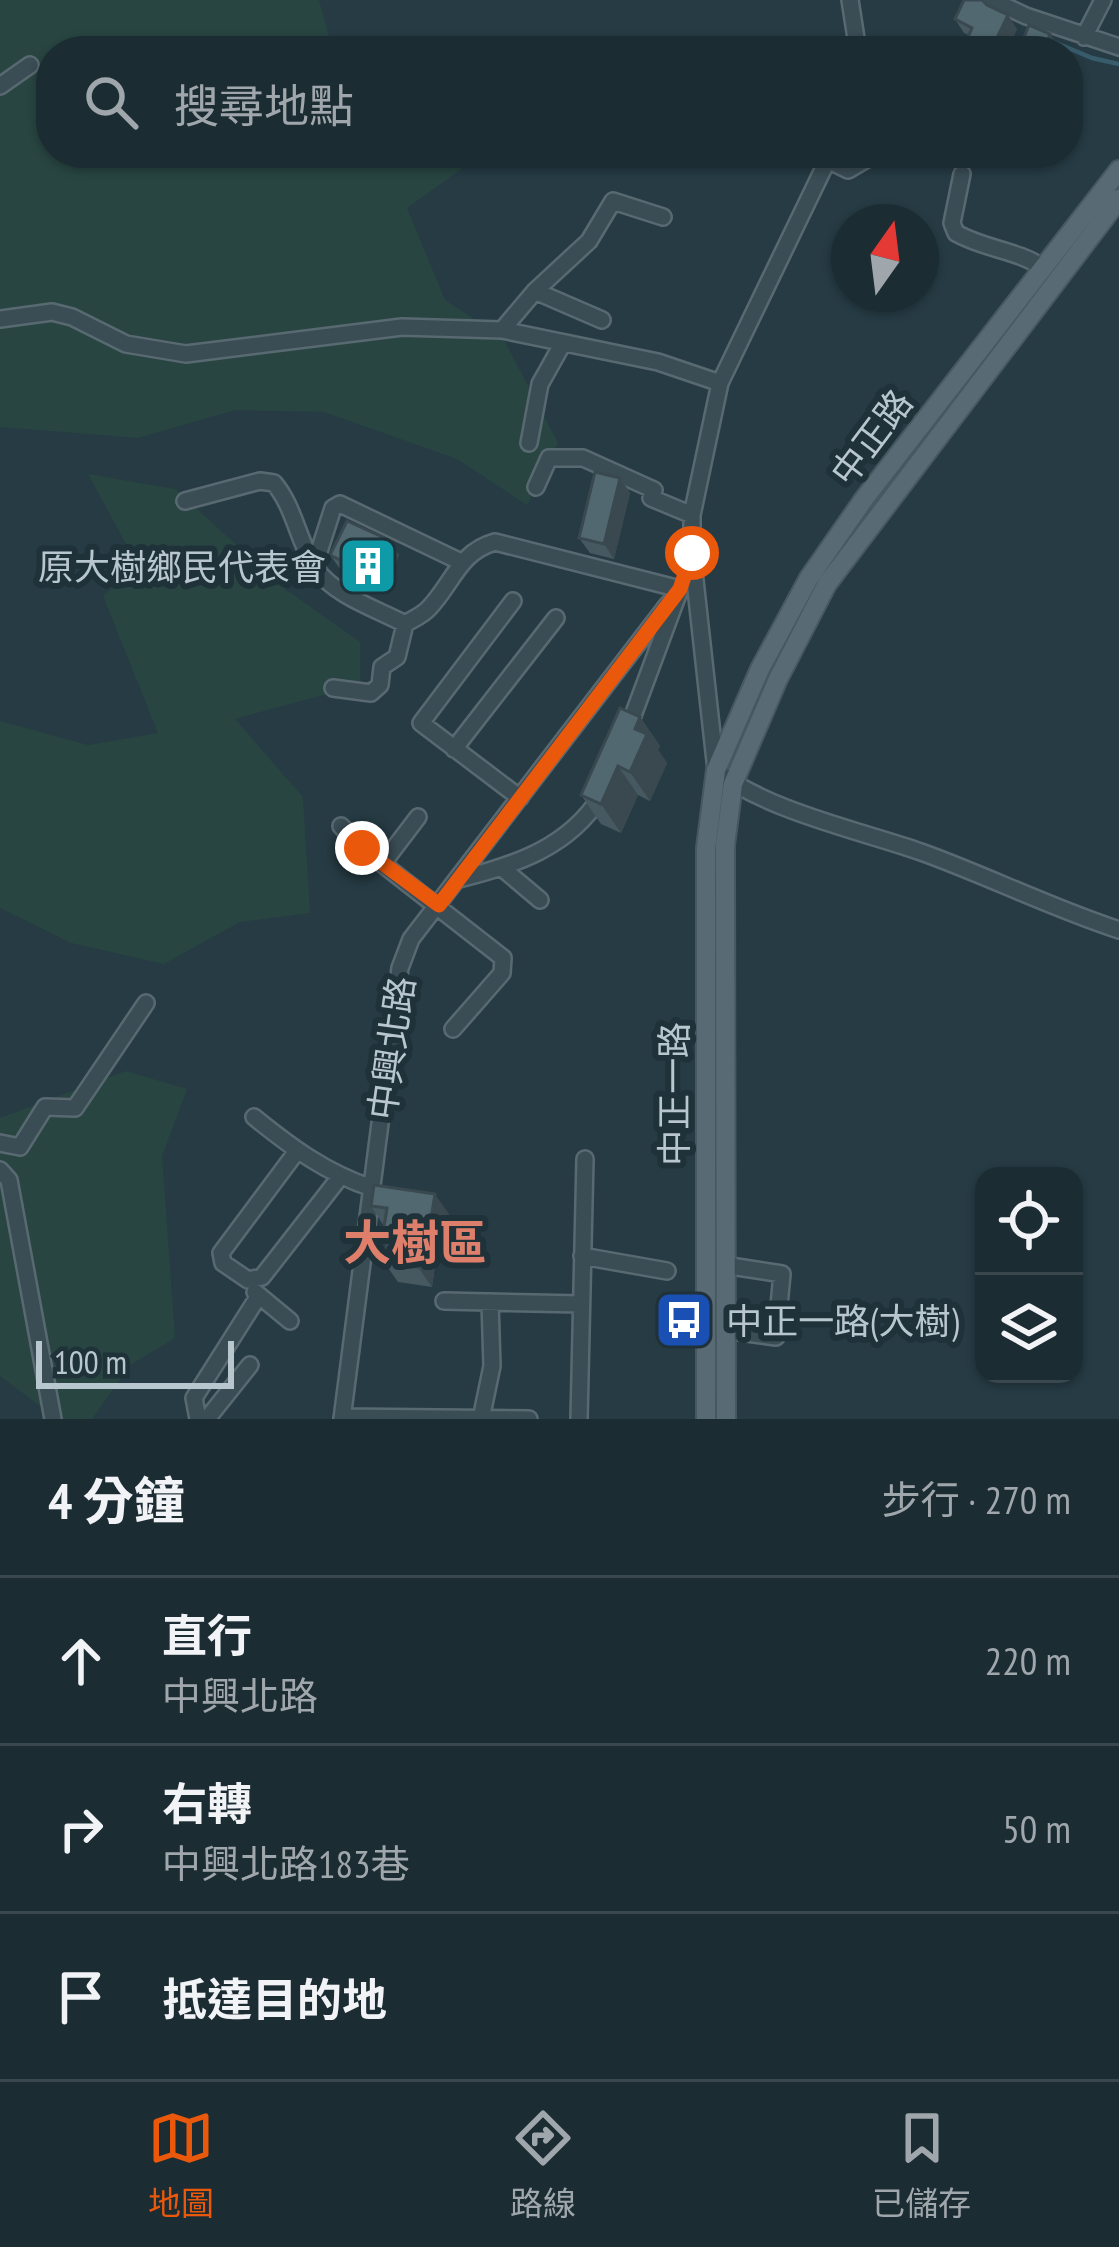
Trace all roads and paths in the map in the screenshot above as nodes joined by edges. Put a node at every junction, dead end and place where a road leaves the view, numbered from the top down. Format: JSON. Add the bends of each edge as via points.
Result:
{"nodes":[{"id":1,"x":850,"y":0,"type":"edge"},
{"id":2,"x":992,"y":0,"type":"edge"},
{"id":3,"x":1103,"y":0,"type":"edge"},
{"id":4,"x":1029,"y":8,"type":"edge"},
{"id":5,"x":856,"y":36,"type":"edge"},
{"id":6,"x":1080,"y":36,"type":"edge"},
{"id":7,"x":1084,"y":38,"type":"joint"},
{"id":8,"x":1119,"y":47,"type":"edge"},
{"id":9,"x":30,"y":65,"type":"dead end"},
{"id":10,"x":0,"y":86,"type":"edge"},
{"id":11,"x":824,"y":168,"type":"edge"},
{"id":12,"x":1119,"y":170,"type":"edge"},
{"id":13,"x":962,"y":174,"type":"dead end"},
{"id":14,"x":1119,"y":199,"type":"edge"},
{"id":15,"x":663,"y":217,"type":"dead end"},
{"id":16,"x":1044,"y":268,"type":"junction"},
{"id":17,"x":536,"y":291,"type":"junction"},
{"id":18,"x":0,"y":319,"type":"edge"},
{"id":19,"x":602,"y":320,"type":"dead end"},
{"id":20,"x":502,"y":330,"type":"junction"},
{"id":21,"x":563,"y":343,"type":"junction"},
{"id":22,"x":720,"y":383,"type":"junction"},
{"id":23,"x":529,"y":443,"type":"dead end"},
{"id":24,"x":536,"y":487,"type":"dead end"},
{"id":25,"x":184,"y":500,"type":"dead end"},
{"id":26,"x":692,"y":515,"type":"junction"},
{"id":27,"x":692,"y":553,"type":"junction"},
{"id":28,"x":461,"y":562,"type":"junction"},
{"id":29,"x":314,"y":567,"type":"junction"},
{"id":30,"x":680,"y":589,"type":"junction"},
{"id":31,"x":513,"y":601,"type":"dead end"},
{"id":32,"x":556,"y":618,"type":"dead end"},
{"id":33,"x":405,"y":624,"type":"junction"},
{"id":34,"x":333,"y":688,"type":"dead end"},
{"id":35,"x":624,"y":741,"type":"edge"},
{"id":36,"x":454,"y":748,"type":"junction"},
{"id":37,"x":716,"y":770,"type":"junction"},
{"id":38,"x":608,"y":784,"type":"edge"},
{"id":39,"x":733,"y":784,"type":"junction"},
{"id":40,"x":520,"y":798,"type":"junction"},
{"id":41,"x":418,"y":818,"type":"dead end"},
{"id":42,"x":341,"y":826,"type":"dead end"},
{"id":43,"x":383,"y":863,"type":"junction"},
{"id":44,"x":502,"y":868,"type":"junction"},
{"id":45,"x":459,"y":879,"type":"junction"},
{"id":46,"x":540,"y":900,"type":"dead end"},
{"id":47,"x":439,"y":905,"type":"junction"},
{"id":48,"x":1119,"y":930,"type":"edge"},
{"id":49,"x":146,"y":1003,"type":"dead end"},
{"id":50,"x":453,"y":1029,"type":"dead end"},
{"id":51,"x":254,"y":1117,"type":"dead end"},
{"id":52,"x":0,"y":1143,"type":"edge"},
{"id":53,"x":297,"y":1151,"type":"junction"},
{"id":54,"x":585,"y":1159,"type":"dead end"},
{"id":55,"x":0,"y":1170,"type":"edge"},
{"id":56,"x":340,"y":1177,"type":"junction"},
{"id":57,"x":372,"y":1188,"type":"junction"},
{"id":58,"x":582,"y":1256,"type":"junction"},
{"id":59,"x":724,"y":1265,"type":"junction"},
{"id":60,"x":667,"y":1271,"type":"dead end"},
{"id":61,"x":248,"y":1280,"type":"junction"},
{"id":62,"x":258,"y":1297,"type":"junction"},
{"id":63,"x":444,"y":1301,"type":"dead end"},
{"id":64,"x":490,"y":1302,"type":"junction"},
{"id":65,"x":581,"y":1304,"type":"junction"},
{"id":66,"x":290,"y":1321,"type":"dead end"},
{"id":67,"x":725,"y":1330,"type":"junction"},
{"id":68,"x":250,"y":1365,"type":"dead end"},
{"id":69,"x":342,"y":1418,"type":"edge"},
{"id":70,"x":52,"y":1419,"type":"edge"},
{"id":71,"x":202,"y":1419,"type":"edge"},
{"id":72,"x":484,"y":1419,"type":"edge"},
{"id":73,"x":530,"y":1419,"type":"edge"},
{"id":74,"x":579,"y":1419,"type":"edge"},
{"id":75,"x":706,"y":1419,"type":"edge"},
{"id":76,"x":726,"y":1419,"type":"edge"}],
"edges":[{"from":1,"to":5,"type":"street"},
{"from":2,"to":4,"type":"street"},
{"from":3,"to":7,"type":"street"},
{"from":4,"to":6,"type":"street"},
{"from":7,"to":8,"type":"street"},
{"from":9,"to":10,"type":"street"},
{"from":11,"to":22,"type":"street","name":"中興北路"},
{"from":12,"to":16,"type":"main road","name":"中正路"},
{"from":13,"to":16,"type":"street","via":[[956,233]]},
{"from":14,"to":39,"type":"main road","name":"中正路","via":[[827,584]]},
{"from":15,"to":17,"type":"street","via":[[613,201],[589,241]]},
{"from":16,"to":37,"type":"main road","name":"中正路","via":[[809,578]]},
{"from":17,"to":19,"type":"street"},
{"from":17,"to":20,"type":"street"},
{"from":18,"to":20,"type":"street","via":[[52,312],[126,344],[186,354],[402,327]]},
{"from":20,"to":21,"type":"street"},
{"from":21,"to":22,"type":"street"},
{"from":21,"to":23,"type":"street","via":[[540,384]]},
{"from":22,"to":26,"type":"street","name":"中興北路"},
{"from":24,"to":26,"type":"street","via":[[549,458],[584,458]]},
{"from":25,"to":29,"type":"street","via":[[274,483]]},
{"from":26,"to":27,"type":"street","name":"中興北路"},
{"from":27,"to":30,"type":"street","name":"中興北路"},
{"from":27,"to":37,"type":"street","name":"中興北路"},
{"from":28,"to":29,"type":"street","via":[[340,504]]},
{"from":28,"to":30,"type":"street","via":[[495,542]]},
{"from":28,"to":33,"type":"street","via":[[428,610]]},
{"from":29,"to":33,"type":"street"},
{"from":30,"to":35,"type":"street"},
{"from":30,"to":40,"type":"street","name":"中興北路"},
{"from":31,"to":36,"type":"street","via":[[421,724]]},
{"from":32,"to":36,"type":"street"},
{"from":33,"to":34,"type":"street","via":[[380,685],[371,693]]},
{"from":36,"to":40,"type":"street"},
{"from":37,"to":39,"type":"street"},
{"from":37,"to":75,"type":"main road","name":"中正一路","via":[[706,848]]},
{"from":38,"to":44,"type":"street","via":[[572,833]]},
{"from":39,"to":48,"type":"street"},
{"from":39,"to":59,"type":"main road","name":"中正一路","via":[[725,845]]},
{"from":40,"to":45,"type":"street","name":"中興北路"},
{"from":41,"to":43,"type":"street"},
{"from":42,"to":43,"type":"street"},
{"from":43,"to":47,"type":"street"},
{"from":44,"to":45,"type":"street"},
{"from":44,"to":46,"type":"street"},
{"from":45,"to":47,"type":"street","name":"中興北路"},
{"from":47,"to":50,"type":"street","via":[[503,958]]},
{"from":47,"to":57,"type":"street","name":"中興北路","via":[[400,968]]},
{"from":49,"to":52,"type":"street","via":[[74,1108],[46,1107],[20,1147]]},
{"from":51,"to":53,"type":"street"},
{"from":53,"to":56,"type":"street"},
{"from":53,"to":61,"type":"street","via":[[221,1253]]},
{"from":54,"to":58,"type":"street"},
{"from":55,"to":70,"type":"street","via":[[9,1180]]},
{"from":56,"to":57,"type":"street"},
{"from":56,"to":61,"type":"street","via":[[262,1277]]},
{"from":57,"to":69,"type":"street","name":"中興北路"},
{"from":58,"to":60,"type":"street"},
{"from":58,"to":65,"type":"street"},
{"from":59,"to":67,"type":"main road","name":"中正一路"},
{"from":59,"to":67,"type":"street","via":[[782,1274],[776,1337]]},
{"from":61,"to":62,"type":"street"},
{"from":62,"to":66,"type":"street"},
{"from":62,"to":71,"type":"street","via":[[194,1398]]},
{"from":63,"to":64,"type":"street"},
{"from":64,"to":65,"type":"street"},
{"from":64,"to":72,"type":"street","via":[[493,1366]]},
{"from":65,"to":74,"type":"street"},
{"from":67,"to":76,"type":"main road","name":"中正一路"},
{"from":68,"to":71,"type":"street"},
{"from":69,"to":72,"type":"street"},
{"from":72,"to":73,"type":"street"}]}
